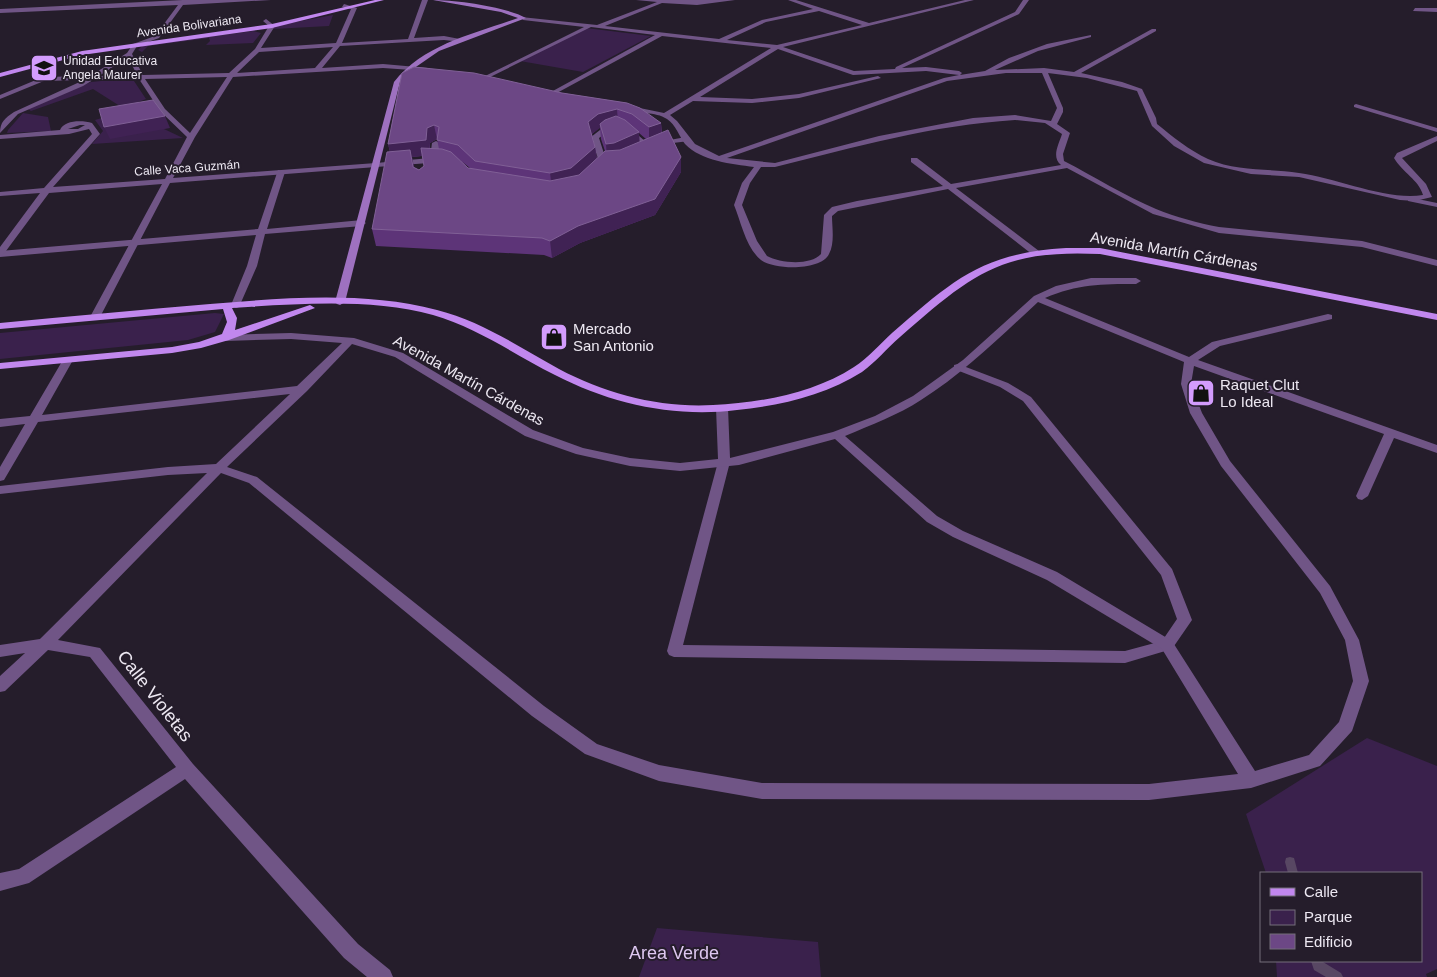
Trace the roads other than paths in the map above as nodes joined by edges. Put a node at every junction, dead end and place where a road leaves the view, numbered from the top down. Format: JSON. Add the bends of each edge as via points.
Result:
{"nodes":[{"id":1,"x":184,"y":0,"type":"edge"},
{"id":2,"x":241,"y":0,"type":"edge"},
{"id":3,"x":268,"y":0,"type":"edge"},
{"id":4,"x":369,"y":0,"type":"edge"},
{"id":5,"x":381,"y":0,"type":"edge"},
{"id":6,"x":425,"y":0,"type":"edge"},
{"id":7,"x":436,"y":0,"type":"edge"},
{"id":8,"x":639,"y":0,"type":"edge"},
{"id":9,"x":732,"y":0,"type":"edge"},
{"id":10,"x":791,"y":0,"type":"edge"},
{"id":11,"x":971,"y":0,"type":"edge"},
{"id":12,"x":1026,"y":0,"type":"edge"},
{"id":13,"x":664,"y":2,"type":"junction"},
{"id":14,"x":940,"y":2,"type":"dead end"},
{"id":15,"x":223,"y":3,"type":"junction"},
{"id":16,"x":179,"y":5,"type":"junction"},
{"id":17,"x":948,"y":5,"type":"junction"},
{"id":18,"x":344,"y":6,"type":"junction"},
{"id":19,"x":354,"y":8,"type":"junction"},
{"id":20,"x":819,"y":9,"type":"junction"},
{"id":21,"x":1415,"y":10,"type":"dead end"},
{"id":22,"x":1437,"y":10,"type":"edge"},
{"id":23,"x":0,"y":11,"type":"edge"},
{"id":24,"x":523,"y":18,"type":"junction"},
{"id":25,"x":269,"y":24,"type":"junction"},
{"id":26,"x":869,"y":25,"type":"junction"},
{"id":27,"x":590,"y":26,"type":"junction"},
{"id":28,"x":597,"y":27,"type":"junction"},
{"id":29,"x":1154,"y":30,"type":"dead end"},
{"id":30,"x":662,"y":34,"type":"junction"},
{"id":31,"x":1089,"y":36,"type":"dead end"},
{"id":32,"x":157,"y":37,"type":"junction"},
{"id":33,"x":410,"y":40,"type":"junction"},
{"id":34,"x":462,"y":40,"type":"junction"},
{"id":35,"x":719,"y":41,"type":"junction"},
{"id":36,"x":339,"y":44,"type":"junction"},
{"id":37,"x":135,"y":45,"type":"junction"},
{"id":38,"x":777,"y":47,"type":"junction"},
{"id":39,"x":98,"y":50,"type":"junction"},
{"id":40,"x":257,"y":50,"type":"junction"},
{"id":41,"x":129,"y":54,"type":"junction"},
{"id":42,"x":409,"y":66,"type":"junction"},
{"id":43,"x":0,"y":69,"type":"edge"},
{"id":44,"x":317,"y":70,"type":"junction"},
{"id":45,"x":1044,"y":70,"type":"junction"},
{"id":46,"x":437,"y":71,"type":"edge"},
{"id":47,"x":890,"y":72,"type":"junction"},
{"id":48,"x":984,"y":73,"type":"junction"},
{"id":49,"x":1076,"y":73,"type":"junction"},
{"id":50,"x":970,"y":74,"type":"junction"},
{"id":51,"x":0,"y":75,"type":"edge"},
{"id":52,"x":231,"y":75,"type":"junction"},
{"id":53,"x":140,"y":78,"type":"junction"},
{"id":54,"x":471,"y":78,"type":"edge"},
{"id":55,"x":90,"y":79,"type":"junction"},
{"id":56,"x":480,"y":80,"type":"junction"},
{"id":57,"x":498,"y":83,"type":"edge"},
{"id":58,"x":544,"y":91,"type":"edge"},
{"id":59,"x":553,"y":93,"type":"junction"},
{"id":60,"x":562,"y":95,"type":"edge"},
{"id":61,"x":0,"y":96,"type":"edge"},
{"id":62,"x":693,"y":99,"type":"junction"},
{"id":63,"x":154,"y":100,"type":"junction"},
{"id":64,"x":145,"y":103,"type":"edge"},
{"id":65,"x":1356,"y":106,"type":"dead end"},
{"id":66,"x":626,"y":108,"type":"edge"},
{"id":67,"x":666,"y":116,"type":"junction"},
{"id":68,"x":97,"y":117,"type":"edge"},
{"id":69,"x":0,"y":118,"type":"edge"},
{"id":70,"x":8,"y":119,"type":"junction"},
{"id":71,"x":1054,"y":124,"type":"junction"},
{"id":72,"x":90,"y":125,"type":"junction"},
{"id":73,"x":69,"y":127,"type":"junction"},
{"id":74,"x":1437,"y":130,"type":"edge"},
{"id":75,"x":0,"y":131,"type":"edge"},
{"id":76,"x":0,"y":137,"type":"edge"},
{"id":77,"x":191,"y":137,"type":"junction"},
{"id":78,"x":1437,"y":138,"type":"edge"},
{"id":79,"x":686,"y":139,"type":"junction"},
{"id":80,"x":436,"y":143,"type":"edge"},
{"id":81,"x":720,"y":158,"type":"junction"},
{"id":82,"x":434,"y":159,"type":"junction"},
{"id":83,"x":914,"y":160,"type":"dead end"},
{"id":84,"x":450,"y":161,"type":"edge"},
{"id":85,"x":376,"y":165,"type":"junction"},
{"id":86,"x":604,"y":165,"type":"edge"},
{"id":87,"x":758,"y":166,"type":"junction"},
{"id":88,"x":1068,"y":166,"type":"junction"},
{"id":89,"x":281,"y":172,"type":"junction"},
{"id":90,"x":166,"y":181,"type":"junction"},
{"id":91,"x":949,"y":186,"type":"junction"},
{"id":92,"x":47,"y":190,"type":"junction"},
{"id":93,"x":0,"y":194,"type":"edge"},
{"id":94,"x":1411,"y":199,"type":"junction"},
{"id":95,"x":1437,"y":205,"type":"edge"},
{"id":96,"x":362,"y":224,"type":"junction"},
{"id":97,"x":262,"y":232,"type":"junction"},
{"id":98,"x":133,"y":242,"type":"junction"},
{"id":99,"x":0,"y":253,"type":"edge"},
{"id":100,"x":1036,"y":253,"type":"junction"},
{"id":101,"x":1437,"y":263,"type":"edge"},
{"id":102,"x":1136,"y":281,"type":"dead end"},
{"id":103,"x":1037,"y":298,"type":"junction"},
{"id":104,"x":340,"y":302,"type":"junction"},
{"id":105,"x":231,"y":305,"type":"junction"},
{"id":106,"x":95,"y":317,"type":"junction"},
{"id":107,"x":1437,"y":317,"type":"edge"},
{"id":108,"x":1328,"y":318,"type":"dead end"},
{"id":109,"x":0,"y":326,"type":"edge"},
{"id":110,"x":225,"y":338,"type":"junction"},
{"id":111,"x":350,"y":340,"type":"junction"},
{"id":112,"x":68,"y":360,"type":"junction"},
{"id":113,"x":1190,"y":361,"type":"junction"},
{"id":114,"x":0,"y":366,"type":"edge"},
{"id":115,"x":958,"y":367,"type":"junction"},
{"id":116,"x":303,"y":389,"type":"junction"},
{"id":117,"x":722,"y":408,"type":"junction"},
{"id":118,"x":34,"y":419,"type":"junction"},
{"id":119,"x":0,"y":423,"type":"edge"},
{"id":120,"x":1391,"y":432,"type":"junction"},
{"id":121,"x":837,"y":436,"type":"junction"},
{"id":122,"x":1437,"y":449,"type":"edge"},
{"id":123,"x":724,"y":462,"type":"junction"},
{"id":124,"x":218,"y":468,"type":"junction"},
{"id":125,"x":0,"y":477,"type":"edge"},
{"id":126,"x":0,"y":490,"type":"edge"},
{"id":127,"x":1362,"y":496,"type":"dead end"},
{"id":128,"x":46,"y":644,"type":"junction"},
{"id":129,"x":1167,"y":645,"type":"junction"},
{"id":130,"x":0,"y":651,"type":"edge"},
{"id":131,"x":0,"y":686,"type":"edge"},
{"id":132,"x":187,"y":769,"type":"junction"},
{"id":133,"x":1251,"y":780,"type":"junction"},
{"id":134,"x":23,"y":877,"type":"junction"},
{"id":135,"x":0,"y":882,"type":"edge"},
{"id":136,"x":0,"y":891,"type":"edge"},
{"id":137,"x":383,"y":977,"type":"edge"}],
"edges":[{"from":1,"to":16,"type":"street"},
{"from":2,"to":15,"type":"street"},
{"from":3,"to":15,"type":"street"},
{"from":4,"to":18,"type":"main road","name":"Avenida Bolivariana"},
{"from":5,"to":19,"type":"main road","name":"Avenida Bolivariana"},
{"from":6,"to":33,"type":"street"},
{"from":7,"to":24,"type":"street","via":[[502,11]]},
{"from":8,"to":13,"type":"street"},
{"from":9,"to":13,"type":"street"},
{"from":10,"to":20,"type":"street"},
{"from":11,"to":17,"type":"street"},
{"from":12,"to":47,"type":"street","via":[[1017,12]]},
{"from":13,"to":28,"type":"street"},
{"from":14,"to":17,"type":"street"},
{"from":15,"to":16,"type":"street"},
{"from":16,"to":23,"type":"street"},
{"from":16,"to":32,"type":"street"},
{"from":17,"to":26,"type":"street"},
{"from":18,"to":19,"type":"street"},
{"from":18,"to":25,"type":"main road","name":"Avenida Bolivariana"},
{"from":19,"to":25,"type":"main road","name":"Avenida Bolivariana"},
{"from":19,"to":36,"type":"street"},
{"from":20,"to":26,"type":"street"},
{"from":20,"to":35,"type":"street","via":[[764,21]]},
{"from":21,"to":22,"type":"street"},
{"from":24,"to":27,"type":"street"},
{"from":24,"to":34,"type":"street"},
{"from":25,"to":32,"type":"main road","name":"Avenida Bolivariana"},
{"from":25,"to":37,"type":"main road","name":"Avenida Bolivariana"},
{"from":25,"to":40,"type":"street"},
{"from":26,"to":38,"type":"street"},
{"from":27,"to":28,"type":"street"},
{"from":27,"to":56,"type":"street"},
{"from":28,"to":30,"type":"street"},
{"from":29,"to":49,"type":"street"},
{"from":30,"to":35,"type":"street"},
{"from":30,"to":59,"type":"street"},
{"from":31,"to":48,"type":"street","via":[[1050,45]]},
{"from":32,"to":37,"type":"street"},
{"from":32,"to":43,"type":"main road","name":"Avenida Bolivariana","via":[[86,48]]},
{"from":33,"to":34,"type":"street"},
{"from":33,"to":36,"type":"street"},
{"from":34,"to":42,"type":"street"},
{"from":35,"to":38,"type":"street"},
{"from":36,"to":40,"type":"street"},
{"from":36,"to":44,"type":"street"},
{"from":37,"to":39,"type":"main road","name":"Avenida Bolivariana"},
{"from":37,"to":41,"type":"street"},
{"from":38,"to":47,"type":"street","via":[[853,73]]},
{"from":38,"to":62,"type":"street"},
{"from":39,"to":41,"type":"main road"},
{"from":39,"to":51,"type":"main road","name":"Avenida Bolivariana"},
{"from":40,"to":52,"type":"street"},
{"from":41,"to":53,"type":"street"},
{"from":41,"to":55,"type":"street"},
{"from":42,"to":44,"type":"street"},
{"from":42,"to":46,"type":"street"},
{"from":42,"to":85,"type":"street","via":[[397,82]]},
{"from":44,"to":52,"type":"street"},
{"from":45,"to":48,"type":"street"},
{"from":45,"to":49,"type":"street"},
{"from":45,"to":71,"type":"street","via":[[1060,108]]},
{"from":47,"to":50,"type":"street","via":[[926,69]]},
{"from":47,"to":62,"type":"street","via":[[850,86],[798,96],[752,101]]},
{"from":48,"to":50,"type":"street"},
{"from":49,"to":94,"type":"street","via":[[1140,90],[1154,126],[1177,144],[1207,160],[1251,172],[1299,174]]},
{"from":50,"to":81,"type":"street","via":[[927,84],[890,100]]},
{"from":52,"to":53,"type":"street"},
{"from":52,"to":77,"type":"street"},
{"from":53,"to":55,"type":"street"},
{"from":53,"to":63,"type":"street"},
{"from":54,"to":56,"type":"street"},
{"from":55,"to":61,"type":"street","via":[[43,79]]},
{"from":55,"to":70,"type":"street"},
{"from":56,"to":57,"type":"street"},
{"from":58,"to":59,"type":"street"},
{"from":59,"to":60,"type":"street"},
{"from":62,"to":67,"type":"street"},
{"from":63,"to":64,"type":"street"},
{"from":63,"to":77,"type":"street","via":[[173,124]]},
{"from":65,"to":74,"type":"street"},
{"from":66,"to":67,"type":"street"},
{"from":67,"to":79,"type":"street","via":[[673,120]]},
{"from":68,"to":72,"type":"street"},
{"from":69,"to":70,"type":"street"},
{"from":70,"to":75,"type":"street"},
{"from":71,"to":87,"type":"street","via":[[1021,118],[962,121],[775,165]]},
{"from":71,"to":88,"type":"street","via":[[1066,133],[1059,154],[1061,162]]},
{"from":72,"to":73,"type":"street"},
{"from":72,"to":73,"type":"street","via":[[78,131]]},
{"from":72,"to":92,"type":"street","via":[[96,134]]},
{"from":73,"to":76,"type":"street","via":[[42,134]]},
{"from":77,"to":90,"type":"street"},
{"from":78,"to":94,"type":"street","via":[[1400,154],[1398,158],[1401,165],[1426,188],[1428,197]]},
{"from":79,"to":81,"type":"street","via":[[693,147]]},
{"from":79,"to":86,"type":"street","via":[[659,142],[645,149],[629,130],[605,129],[595,137]]},
{"from":80,"to":82,"type":"street"},
{"from":81,"to":87,"type":"street"},
{"from":82,"to":84,"type":"street","name":"Calle Vaca Guzmán"},
{"from":82,"to":85,"type":"street","name":"Calle Vaca Guzmán","via":[[418,164]]},
{"from":83,"to":91,"type":"street"},
{"from":85,"to":89,"type":"street","name":"Calle Vaca Guzmán"},
{"from":85,"to":96,"type":"street"},
{"from":87,"to":91,"type":"street","via":[[746,183],[738,205],[759,252],[765,259],[776,263],[809,264],[820,260],[826,254],[828,215],[835,209],[857,202]]},
{"from":88,"to":91,"type":"street"},
{"from":88,"to":101,"type":"street","via":[[1147,208],[1202,226],[1362,244]]},
{"from":89,"to":90,"type":"street","name":"Calle Vaca Guzmán"},
{"from":89,"to":97,"type":"street"},
{"from":90,"to":92,"type":"street","name":"Calle Vaca Guzmán"},
{"from":90,"to":98,"type":"street"},
{"from":91,"to":100,"type":"street"},
{"from":92,"to":93,"type":"street","name":"Calle Vaca Guzmán"},
{"from":92,"to":99,"type":"street"},
{"from":94,"to":95,"type":"street"},
{"from":96,"to":97,"type":"street"},
{"from":96,"to":104,"type":"street"},
{"from":97,"to":98,"type":"street"},
{"from":97,"to":105,"type":"street","via":[[252,266]]},
{"from":98,"to":99,"type":"street"},
{"from":98,"to":106,"type":"street"},
{"from":100,"to":107,"type":"main road","name":"Avenida Martín Cárdenas","via":[[1077,249],[1100,251]]},
{"from":100,"to":117,"type":"main road","name":"Avenida Martín Cárdenas","via":[[971,274],[947,291],[859,369],[825,385],[773,401]]},
{"from":102,"to":103,"type":"street","name":"Avenida Martín Cárdenas","via":[[1091,281],[1059,288]]},
{"from":103,"to":113,"type":"street"},
{"from":103,"to":115,"type":"street","name":"Avenida Martín Cárdenas","via":[[968,362]]},
{"from":104,"to":105,"type":"main road","name":"Avenida Martín Cárdenas"},
{"from":104,"to":110,"type":"main road","name":"Avenida Martín Cárdenas","via":[[289,314]]},
{"from":104,"to":117,"type":"main road","name":"Avenida Martín Cárdenas","via":[[384,304],[456,318],[606,394],[683,410]]},
{"from":105,"to":106,"type":"main road","name":"Avenida Martín Cárdenas"},
{"from":105,"to":110,"type":"main road","via":[[233,325]]},
{"from":106,"to":109,"type":"main road","name":"Avenida Martín Cárdenas"},
{"from":108,"to":113,"type":"street","via":[[1216,344]]},
{"from":110,"to":111,"type":"street","name":"Avenida Martín Cárdenas","via":[[272,335]]},
{"from":110,"to":112,"type":"main road","name":"Avenida Martín Cárdenas","via":[[172,350]]},
{"from":111,"to":116,"type":"street"},
{"from":111,"to":123,"type":"street","name":"Avenida Martín Cárdenas","via":[[399,355],[529,433],[580,451],[630,462],[680,467]]},
{"from":112,"to":114,"type":"main road","name":"Avenida Martín Cárdenas"},
{"from":112,"to":118,"type":"street"},
{"from":113,"to":120,"type":"street"},
{"from":113,"to":133,"type":"street","via":[[1186,384],[1196,413],[1225,463],[1325,590],[1352,640],[1361,680],[1346,726],[1314,761]]},
{"from":115,"to":121,"type":"street","name":"Avenida Martín Cárdenas","via":[[917,398]]},
{"from":115,"to":129,"type":"street","via":[[1004,385],[1027,399],[1167,573],[1185,620]]},
{"from":116,"to":118,"type":"street"},
{"from":116,"to":124,"type":"street"},
{"from":117,"to":123,"type":"street"},
{"from":118,"to":119,"type":"street"},
{"from":118,"to":125,"type":"street"},
{"from":120,"to":122,"type":"street"},
{"from":120,"to":127,"type":"street"},
{"from":121,"to":123,"type":"street","name":"Avenida Martín Cárdenas"},
{"from":121,"to":129,"type":"street","via":[[932,519],[1052,576]]},
{"from":123,"to":129,"type":"street","via":[[674,651],[1125,657]]},
{"from":124,"to":126,"type":"street"},
{"from":124,"to":128,"type":"street"},
{"from":124,"to":133,"type":"street","via":[[253,480],[538,711],[591,748],[659,773],[762,791],[1149,792]]},
{"from":128,"to":130,"type":"street","name":"Calle Violetas"},
{"from":128,"to":131,"type":"street"},
{"from":128,"to":132,"type":"street","name":"Calle Violetas","via":[[95,652]]},
{"from":129,"to":133,"type":"street"},
{"from":132,"to":134,"type":"street"},
{"from":132,"to":137,"type":"street","name":"Calle Violetas","via":[[350,951]]},
{"from":134,"to":135,"type":"street"},
{"from":134,"to":136,"type":"street"}]}
